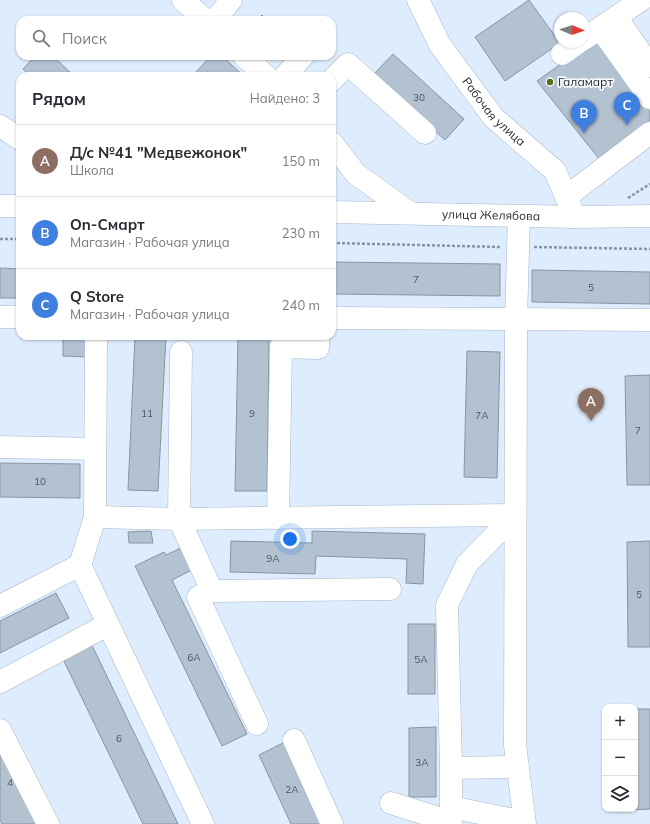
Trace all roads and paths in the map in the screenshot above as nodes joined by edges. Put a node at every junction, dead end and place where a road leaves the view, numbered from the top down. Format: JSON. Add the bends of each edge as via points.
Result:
{"nodes":[{"id":1,"x":183,"y":0,"type":"edge"},
{"id":2,"x":231,"y":0,"type":"edge"},
{"id":3,"x":418,"y":0,"type":"edge"},
{"id":4,"x":642,"y":0,"type":"edge"},
{"id":5,"x":650,"y":9,"type":"edge"},
{"id":6,"x":201,"y":16,"type":"edge"},
{"id":7,"x":218,"y":16,"type":"edge"},
{"id":8,"x":600,"y":28,"type":"edge"},
{"id":9,"x":570,"y":48,"type":"edge"},
{"id":10,"x":562,"y":54,"type":"dead end"},
{"id":11,"x":248,"y":60,"type":"edge"},
{"id":12,"x":299,"y":60,"type":"edge"},
{"id":13,"x":650,"y":66,"type":"edge"},
{"id":14,"x":262,"y":72,"type":"edge"},
{"id":15,"x":289,"y":72,"type":"edge"},
{"id":16,"x":336,"y":76,"type":"edge"},
{"id":17,"x":650,"y":98,"type":"edge"},
{"id":18,"x":0,"y":126,"type":"edge"},
{"id":19,"x":650,"y":132,"type":"edge"},
{"id":20,"x":425,"y":133,"type":"dead end"},
{"id":21,"x":16,"y":136,"type":"edge"},
{"id":22,"x":336,"y":148,"type":"edge"},
{"id":23,"x":650,"y":184,"type":"edge"},
{"id":24,"x":566,"y":197,"type":"junction"},
{"id":25,"x":625,"y":200,"type":"dead end"},
{"id":26,"x":0,"y":206,"type":"edge"},
{"id":27,"x":16,"y":206,"type":"edge"},
{"id":28,"x":336,"y":212,"type":"edge"},
{"id":29,"x":409,"y":212,"type":"junction"},
{"id":30,"x":519,"y":216,"type":"junction"},
{"id":31,"x":650,"y":216,"type":"edge"},
{"id":32,"x":575,"y":217,"type":"junction"},
{"id":33,"x":0,"y":239,"type":"edge"},
{"id":34,"x":16,"y":239,"type":"edge"},
{"id":35,"x":336,"y":243,"type":"edge"},
{"id":36,"x":518,"y":247,"type":"junction"},
{"id":37,"x":650,"y":249,"type":"edge"},
{"id":38,"x":0,"y":316,"type":"edge"},
{"id":39,"x":16,"y":317,"type":"edge"},
{"id":40,"x":336,"y":318,"type":"edge"},
{"id":41,"x":650,"y":320,"type":"edge"},
{"id":42,"x":516,"y":321,"type":"junction"},
{"id":43,"x":96,"y":340,"type":"edge"},
{"id":44,"x":318,"y":340,"type":"edge"},
{"id":45,"x":181,"y":352,"type":"dead end"},
{"id":46,"x":0,"y":447,"type":"edge"},
{"id":47,"x":95,"y":449,"type":"junction"},
{"id":48,"x":515,"y":515,"type":"junction"},
{"id":49,"x":95,"y":517,"type":"junction"},
{"id":50,"x":278,"y":518,"type":"junction"},
{"id":51,"x":179,"y":519,"type":"junction"},
{"id":52,"x":80,"y":565,"type":"junction"},
{"id":53,"x":390,"y":589,"type":"dead end"},
{"id":54,"x":212,"y":591,"type":"junction"},
{"id":55,"x":0,"y":606,"type":"edge"},
{"id":56,"x":107,"y":625,"type":"junction"},
{"id":57,"x":0,"y":682,"type":"edge"},
{"id":58,"x":258,"y":724,"type":"dead end"},
{"id":59,"x":0,"y":730,"type":"edge"},
{"id":60,"x":294,"y":740,"type":"dead end"},
{"id":61,"x":518,"y":767,"type":"junction"},
{"id":62,"x":451,"y":768,"type":"junction"},
{"id":63,"x":391,"y":803,"type":"dead end"},
{"id":64,"x":451,"y":807,"type":"junction"},
{"id":65,"x":525,"y":823,"type":"edge"},
{"id":66,"x":48,"y":824,"type":"edge"},
{"id":67,"x":203,"y":824,"type":"edge"},
{"id":68,"x":332,"y":824,"type":"edge"}],
"edges":[{"from":1,"to":6,"type":"street"},
{"from":2,"to":7,"type":"street"},
{"from":3,"to":24,"type":"street","name":"Рабочая улица","via":[[440,45],[493,117],[555,171]]},
{"from":4,"to":5,"type":"street"},
{"from":4,"to":8,"type":"street"},
{"from":8,"to":13,"type":"street"},
{"from":8,"to":17,"type":"street"},
{"from":9,"to":10,"type":"street"},
{"from":11,"to":14,"type":"street"},
{"from":12,"to":15,"type":"street"},
{"from":16,"to":20,"type":"street","via":[[348,64]]},
{"from":18,"to":21,"type":"street"},
{"from":19,"to":24,"type":"street"},
{"from":22,"to":29,"type":"street","via":[[356,174]]},
{"from":23,"to":25,"type":"path"},
{"from":24,"to":32,"type":"street","name":"Рабочая улица"},
{"from":26,"to":27,"type":"street"},
{"from":28,"to":29,"type":"street","name":"улица Желябова"},
{"from":29,"to":30,"type":"street","name":"улица Желябова"},
{"from":30,"to":32,"type":"street","name":"улица Желябова"},
{"from":30,"to":36,"type":"street"},
{"from":31,"to":32,"type":"street","name":"улица Желябова"},
{"from":33,"to":34,"type":"path"},
{"from":35,"to":36,"type":"path"},
{"from":36,"to":37,"type":"path"},
{"from":36,"to":42,"type":"street"},
{"from":38,"to":39,"type":"street"},
{"from":40,"to":42,"type":"street"},
{"from":41,"to":42,"type":"street"},
{"from":42,"to":48,"type":"street"},
{"from":43,"to":47,"type":"street"},
{"from":44,"to":50,"type":"street","via":[[318,348],[282,347]]},
{"from":45,"to":51,"type":"street"},
{"from":46,"to":47,"type":"street"},
{"from":47,"to":49,"type":"street"},
{"from":48,"to":50,"type":"street"},
{"from":48,"to":61,"type":"street","via":[[515,745]]},
{"from":48,"to":62,"type":"street","via":[[467,564],[447,606]]},
{"from":49,"to":51,"type":"street"},
{"from":49,"to":52,"type":"street"},
{"from":50,"to":51,"type":"street"},
{"from":51,"to":54,"type":"street"},
{"from":52,"to":55,"type":"street"},
{"from":52,"to":56,"type":"street"},
{"from":53,"to":54,"type":"street"},
{"from":54,"to":58,"type":"street","via":[[198,597]]},
{"from":56,"to":57,"type":"street"},
{"from":56,"to":67,"type":"street"},
{"from":59,"to":66,"type":"street"},
{"from":60,"to":68,"type":"street"},
{"from":61,"to":62,"type":"street"},
{"from":61,"to":65,"type":"street"},
{"from":62,"to":64,"type":"street"},
{"from":63,"to":64,"type":"street","via":[[451,822]]},
{"from":64,"to":65,"type":"street"}]}
